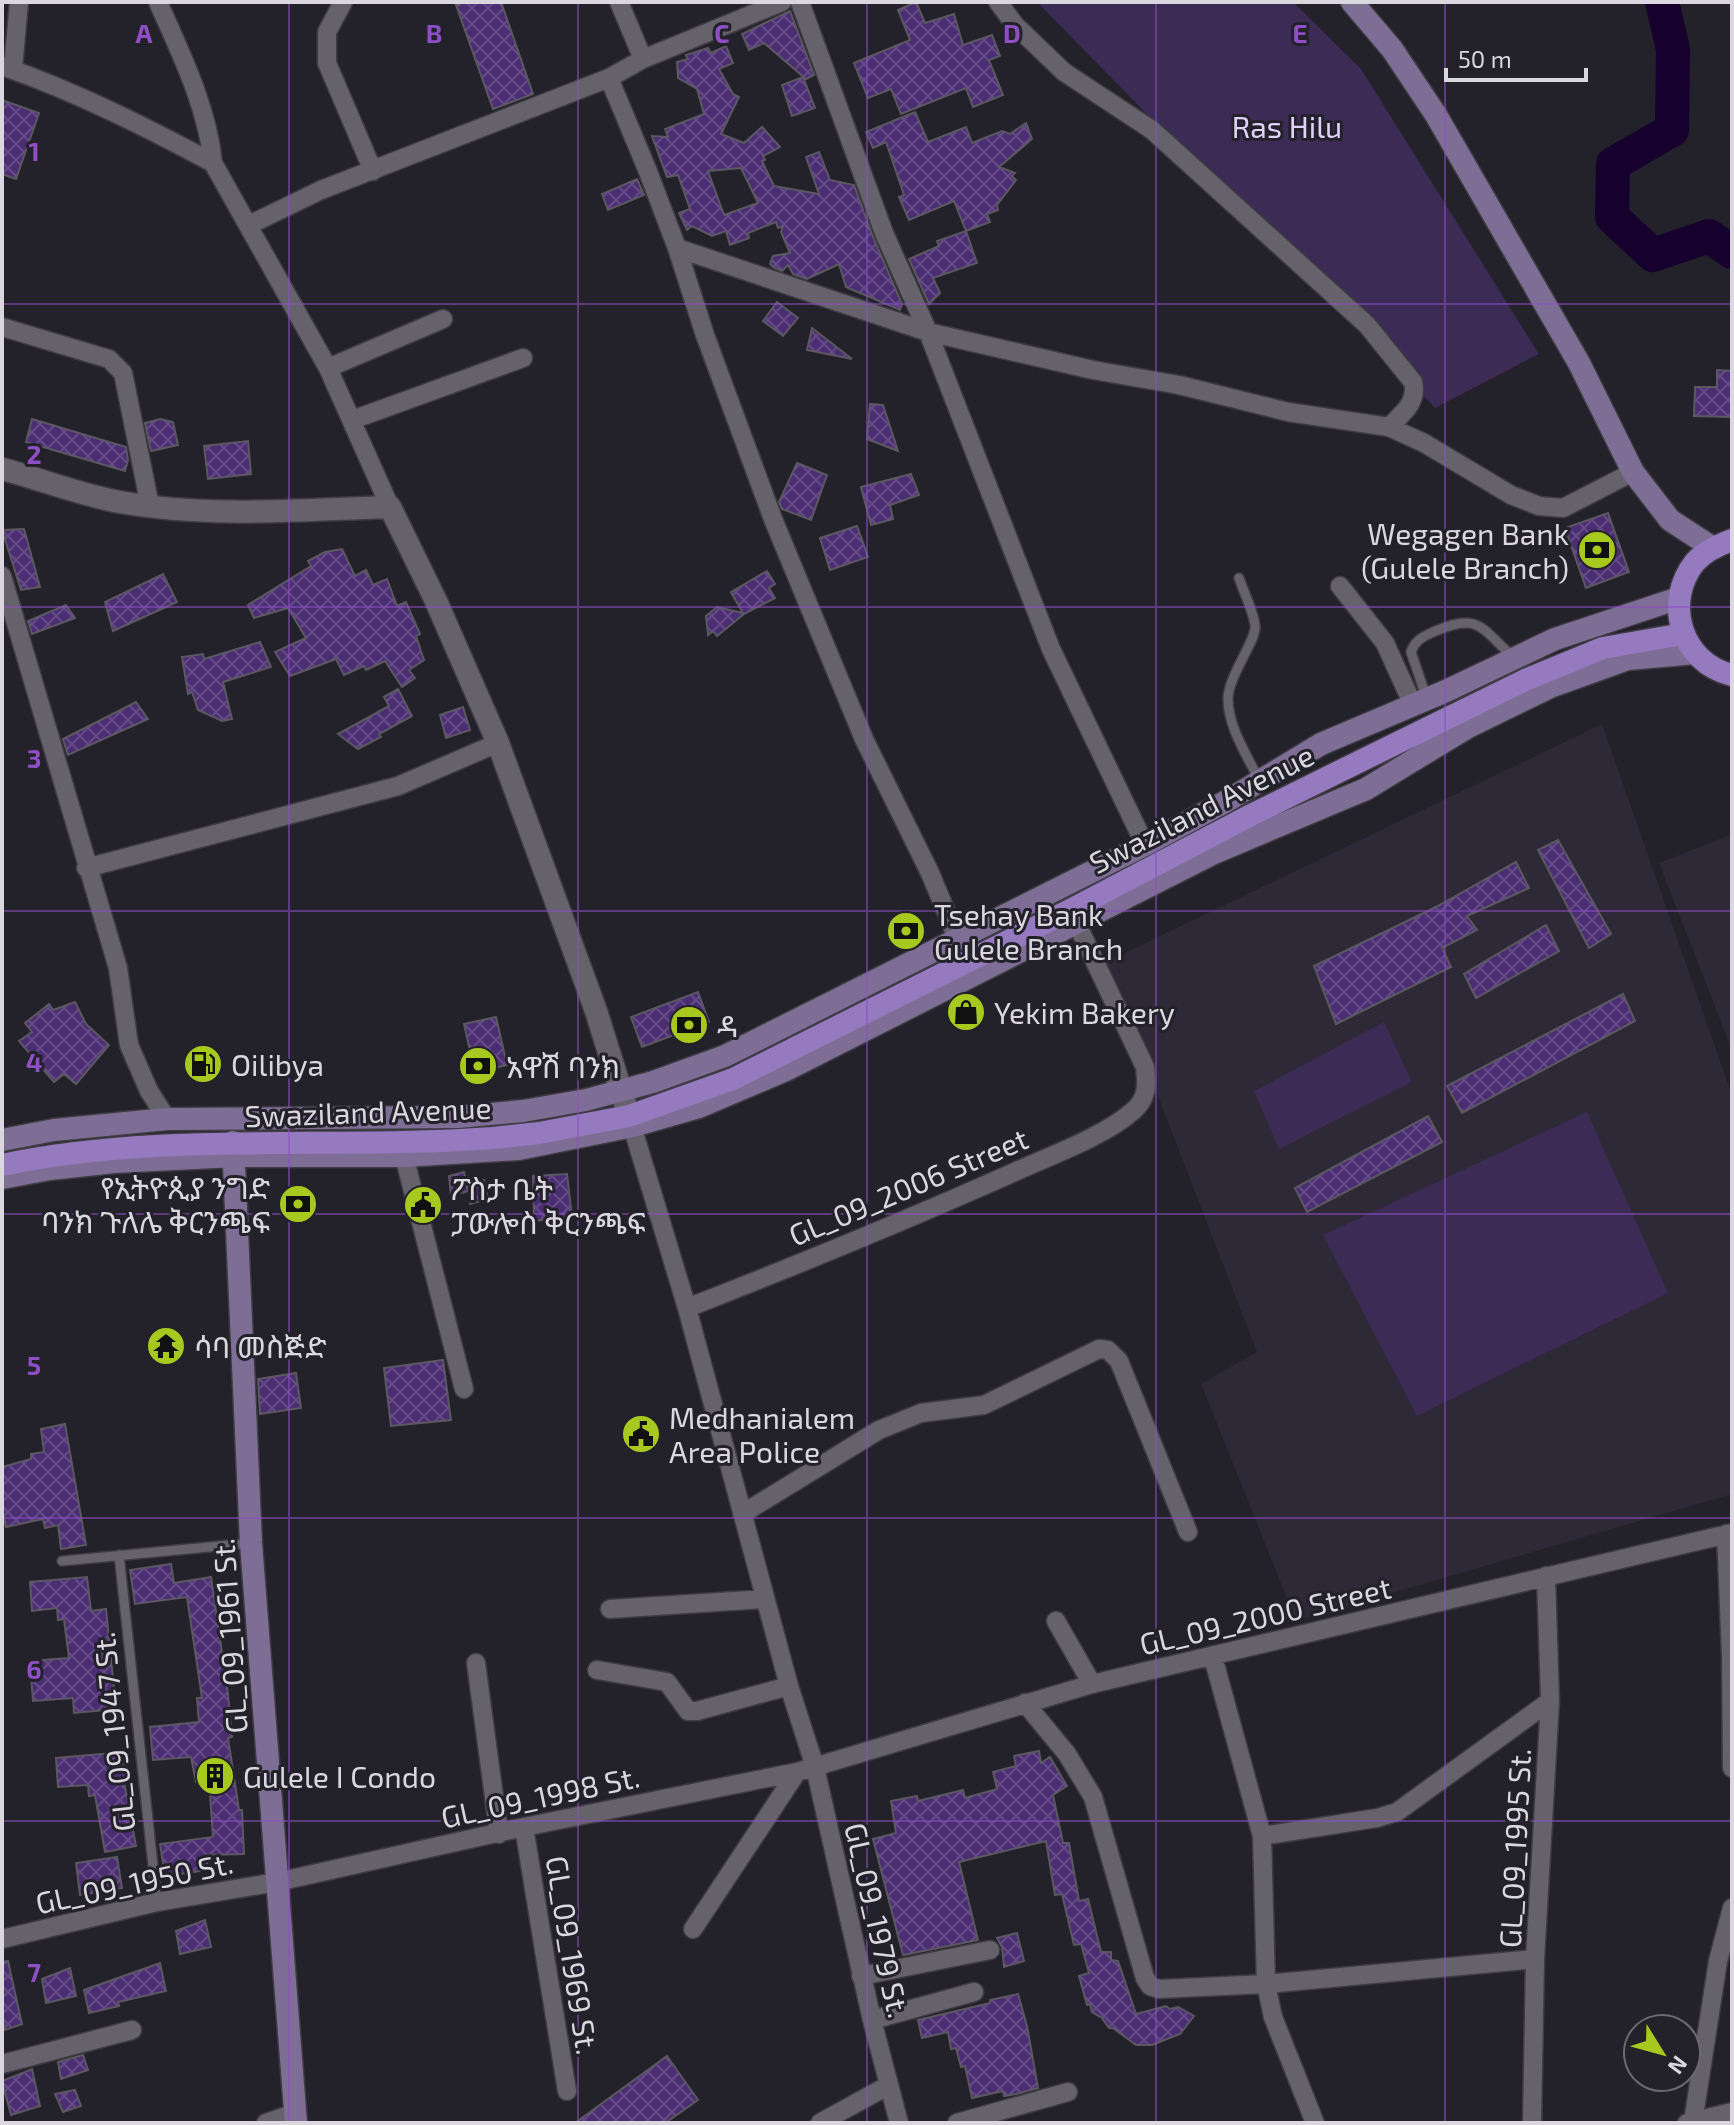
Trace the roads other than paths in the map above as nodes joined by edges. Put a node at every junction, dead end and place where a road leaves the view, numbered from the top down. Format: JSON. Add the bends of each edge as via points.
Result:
{"nodes":[{"id":1,"x":19,"y":2,"type":"edge"},
{"id":2,"x":158,"y":2,"type":"edge"},
{"id":3,"x":343,"y":2,"type":"edge"},
{"id":4,"x":619,"y":2,"type":"edge"},
{"id":5,"x":778,"y":2,"type":"edge"},
{"id":6,"x":800,"y":2,"type":"edge"},
{"id":7,"x":998,"y":2,"type":"edge"},
{"id":8,"x":1352,"y":2,"type":"edge"},
{"id":9,"x":643,"y":59,"type":"junction"},
{"id":10,"x":7,"y":68,"type":"edge"},
{"id":11,"x":609,"y":78,"type":"junction"},
{"id":12,"x":213,"y":163,"type":"junction"},
{"id":13,"x":373,"y":171,"type":"junction"},
{"id":14,"x":249,"y":225,"type":"junction"},
{"id":15,"x":677,"y":248,"type":"junction"},
{"id":16,"x":443,"y":319,"type":"dead end"},
{"id":17,"x":2,"y":327,"type":"edge"},
{"id":18,"x":928,"y":332,"type":"junction"},
{"id":19,"x":523,"y":358,"type":"dead end"},
{"id":20,"x":328,"y":368,"type":"junction"},
{"id":21,"x":352,"y":420,"type":"junction"},
{"id":22,"x":1389,"y":427,"type":"junction"},
{"id":23,"x":2,"y":469,"type":"edge"},
{"id":24,"x":1633,"y":472,"type":"junction"},
{"id":25,"x":150,"y":506,"type":"junction"},
{"id":26,"x":390,"y":507,"type":"junction"},
{"id":27,"x":1722,"y":544,"type":"edge"},
{"id":28,"x":2,"y":576,"type":"edge"},
{"id":29,"x":1239,"y":578,"type":"dead end"},
{"id":30,"x":1340,"y":586,"type":"dead end"},
{"id":31,"x":1684,"y":626,"type":"junction"},
{"id":32,"x":1514,"y":658,"type":"junction"},
{"id":33,"x":1732,"y":675,"type":"edge"},
{"id":34,"x":1420,"y":702,"type":"junction"},
{"id":35,"x":498,"y":743,"type":"junction"},
{"id":36,"x":1259,"y":780,"type":"junction"},
{"id":37,"x":1145,"y":845,"type":"junction"},
{"id":38,"x":86,"y":868,"type":"junction"},
{"id":39,"x":1076,"y":922,"type":"junction"},
{"id":40,"x":958,"y":940,"type":"junction"},
{"id":41,"x":627,"y":1108,"type":"junction"},
{"id":42,"x":167,"y":1119,"type":"junction"},
{"id":43,"x":233,"y":1138,"type":"junction"},
{"id":44,"x":2,"y":1140,"type":"edge"},
{"id":45,"x":2,"y":1153,"type":"edge"},
{"id":46,"x":404,"y":1156,"type":"junction"},
{"id":47,"x":2,"y":1165,"type":"edge"},
{"id":48,"x":2,"y":1178,"type":"edge"},
{"id":49,"x":687,"y":1308,"type":"junction"},
{"id":50,"x":464,"y":1389,"type":"dead end"},
{"id":51,"x":742,"y":1514,"type":"junction"},
{"id":52,"x":1188,"y":1532,"type":"dead end"},
{"id":53,"x":1729,"y":1534,"type":"edge"},
{"id":54,"x":251,"y":1543,"type":"junction"},
{"id":55,"x":119,"y":1555,"type":"junction"},
{"id":56,"x":62,"y":1561,"type":"dead end"},
{"id":57,"x":1546,"y":1576,"type":"junction"},
{"id":58,"x":765,"y":1599,"type":"junction"},
{"id":59,"x":610,"y":1609,"type":"dead end"},
{"id":60,"x":1056,"y":1621,"type":"dead end"},
{"id":61,"x":1213,"y":1657,"type":"junction"},
{"id":62,"x":476,"y":1663,"type":"dead end"},
{"id":63,"x":597,"y":1670,"type":"dead end"},
{"id":64,"x":1092,"y":1684,"type":"junction"},
{"id":65,"x":789,"y":1686,"type":"junction"},
{"id":66,"x":1550,"y":1701,"type":"junction"},
{"id":67,"x":1025,"y":1703,"type":"junction"},
{"id":68,"x":1732,"y":1768,"type":"edge"},
{"id":69,"x":806,"y":1769,"type":"junction"},
{"id":70,"x":524,"y":1827,"type":"junction"},
{"id":71,"x":499,"y":1834,"type":"junction"},
{"id":72,"x":1262,"y":1836,"type":"junction"},
{"id":73,"x":277,"y":1882,"type":"junction"},
{"id":74,"x":157,"y":1902,"type":"junction"},
{"id":75,"x":1732,"y":1908,"type":"edge"},
{"id":76,"x":693,"y":1929,"type":"dead end"},
{"id":77,"x":2,"y":1939,"type":"edge"},
{"id":78,"x":990,"y":1950,"type":"dead end"},
{"id":79,"x":1535,"y":1959,"type":"junction"},
{"id":80,"x":861,"y":1976,"type":"junction"},
{"id":81,"x":1266,"y":1984,"type":"junction"},
{"id":82,"x":974,"y":1992,"type":"dead end"},
{"id":83,"x":872,"y":2020,"type":"junction"},
{"id":84,"x":132,"y":2030,"type":"dead end"},
{"id":85,"x":2,"y":2064,"type":"edge"},
{"id":86,"x":889,"y":2085,"type":"junction"},
{"id":87,"x":567,"y":2091,"type":"dead end"},
{"id":88,"x":1068,"y":2092,"type":"dead end"},
{"id":89,"x":1732,"y":2112,"type":"edge"},
{"id":90,"x":296,"y":2118,"type":"edge"},
{"id":91,"x":1690,"y":2122,"type":"edge"},
{"id":92,"x":266,"y":2123,"type":"edge"},
{"id":93,"x":820,"y":2123,"type":"edge"},
{"id":94,"x":899,"y":2123,"type":"edge"},
{"id":95,"x":957,"y":2123,"type":"edge"},
{"id":96,"x":1315,"y":2123,"type":"edge"},
{"id":97,"x":1532,"y":2123,"type":"edge"}],
"edges":[{"from":1,"to":10,"type":"street"},
{"from":2,"to":12,"type":"street","via":[[187,67]]},
{"from":3,"to":13,"type":"street","via":[[327,32],[327,63]]},
{"from":4,"to":9,"type":"street"},
{"from":5,"to":9,"type":"street"},
{"from":6,"to":18,"type":"street","via":[[884,233]]},
{"from":7,"to":22,"type":"street","via":[[1064,72],[1152,130],[1367,325],[1413,382],[1414,400]]},
{"from":8,"to":24,"type":"main road","via":[[1392,49],[1436,115],[1579,363]]},
{"from":9,"to":11,"type":"street"},
{"from":10,"to":12,"type":"street","via":[[135,121]]},
{"from":11,"to":13,"type":"street"},
{"from":11,"to":15,"type":"street"},
{"from":12,"to":14,"type":"street"},
{"from":13,"to":14,"type":"street"},
{"from":14,"to":20,"type":"street"},
{"from":15,"to":18,"type":"street"},
{"from":15,"to":40,"type":"street","via":[[773,519],[864,739]]},
{"from":16,"to":20,"type":"street"},
{"from":17,"to":25,"type":"street","via":[[109,359],[119,367]]},
{"from":18,"to":22,"type":"street","via":[[1288,412]]},
{"from":18,"to":37,"type":"street","via":[[1051,649]]},
{"from":19,"to":21,"type":"street"},
{"from":20,"to":21,"type":"street"},
{"from":21,"to":26,"type":"street"},
{"from":22,"to":24,"type":"street","via":[[1539,506],[1563,508]]},
{"from":23,"to":25,"type":"street","via":[[105,499]]},
{"from":24,"to":27,"type":"main road","via":[[1670,520]]},
{"from":25,"to":26,"type":"street","via":[[227,512]]},
{"from":26,"to":35,"type":"street"},
{"from":27,"to":31,"type":"main road","via":[[1697,561],[1685,578]]},
{"from":28,"to":38,"type":"street"},
{"from":29,"to":36,"type":"lane","via":[[1256,626],[1228,698],[1231,720]]},
{"from":30,"to":34,"type":"street","via":[[1385,643]]},
{"from":31,"to":32,"type":"main road","via":[[1555,639]]},
{"from":31,"to":33,"type":"main road","via":[[1714,669]]},
{"from":31,"to":39,"type":"main road","via":[[1628,659],[1550,687],[1468,727],[1366,789],[1240,841]]},
{"from":31,"to":41,"type":"main road","name":"Swaziland Avenue","via":[[1603,648],[1525,680],[733,1079]]},
{"from":32,"to":34,"type":"main road"},
{"from":32,"to":34,"type":"lane","via":[[1467,621],[1419,639],[1411,652]]},
{"from":34,"to":36,"type":"main road","via":[[1321,744]]},
{"from":35,"to":38,"type":"street","via":[[398,786]]},
{"from":35,"to":41,"type":"street"},
{"from":36,"to":37,"type":"main road"},
{"from":37,"to":40,"type":"main road"},
{"from":38,"to":42,"type":"street","via":[[118,968],[129,1045]]},
{"from":39,"to":41,"type":"main road","via":[[751,1087],[699,1107]]},
{"from":39,"to":49,"type":"street","name":"GL_09_2006 Street","via":[[1145,1067],[1148,1087],[1132,1112],[1088,1139],[932,1209]]},
{"from":40,"to":41,"type":"main road","via":[[725,1056],[676,1075]]},
{"from":41,"to":43,"type":"main road","name":"Swaziland Avenue","via":[[539,1133],[478,1139]]},
{"from":41,"to":46,"type":"main road","via":[[519,1149]]},
{"from":41,"to":49,"type":"street","name":"GL_09_1979 St."},
{"from":42,"to":43,"type":"main road"},
{"from":42,"to":44,"type":"main road"},
{"from":43,"to":45,"type":"main road","name":"Swaziland Avenue","via":[[174,1134]]},
{"from":43,"to":46,"type":"main road"},
{"from":43,"to":47,"type":"main road","name":"Swaziland Avenue"},
{"from":43,"to":48,"type":"main road"},
{"from":43,"to":54,"type":"main road","name":"GL_09_1961 St."},
{"from":46,"to":50,"type":"street"},
{"from":49,"to":51,"type":"street","name":"GL_09_1979 St."},
{"from":51,"to":52,"type":"street","via":[[879,1430],[921,1413],[984,1405],[1099,1349],[1119,1361]]},
{"from":51,"to":58,"type":"street","name":"GL_09_1979 St."},
{"from":53,"to":57,"type":"street","name":"GL_09_2000 Street"},
{"from":53,"to":68,"type":"street"},
{"from":54,"to":55,"type":"lane"},
{"from":54,"to":73,"type":"main road","name":"GL_09_1961 St."},
{"from":55,"to":56,"type":"lane"},
{"from":55,"to":74,"type":"lane","name":"GL_09_1947 St."},
{"from":57,"to":61,"type":"street","name":"GL_09_2000 Street"},
{"from":57,"to":66,"type":"street","name":"GL_09_1995 St."},
{"from":58,"to":59,"type":"street"},
{"from":58,"to":65,"type":"street","name":"GL_09_1979 St."},
{"from":60,"to":64,"type":"street"},
{"from":61,"to":64,"type":"street","name":"GL_09_2000 Street"},
{"from":61,"to":72,"type":"street"},
{"from":62,"to":71,"type":"street"},
{"from":63,"to":65,"type":"street","via":[[667,1682],[688,1711]]},
{"from":64,"to":67,"type":"street","name":"GL_09_2000 Street"},
{"from":65,"to":69,"type":"street","name":"GL_09_1979 St."},
{"from":66,"to":72,"type":"street","via":[[1397,1812]]},
{"from":66,"to":79,"type":"street","name":"GL_09_1995 St."},
{"from":67,"to":69,"type":"street","name":"GL_09_2000 Street"},
{"from":67,"to":81,"type":"street","via":[[1067,1754],[1093,1797],[1150,1986]]},
{"from":69,"to":70,"type":"street","name":"GL_09_1998 St."},
{"from":69,"to":76,"type":"street"},
{"from":69,"to":80,"type":"street","name":"GL_09_1979 St."},
{"from":70,"to":71,"type":"street","name":"GL_09_1998 St."},
{"from":70,"to":87,"type":"street","name":"GL_09_1969 St."},
{"from":71,"to":73,"type":"street","name":"GL_09_1998 St."},
{"from":72,"to":81,"type":"street"},
{"from":73,"to":74,"type":"street","name":"GL_09_1950 St."},
{"from":73,"to":90,"type":"main road","name":"GL_09_1961 St."},
{"from":74,"to":77,"type":"street","name":"GL_09_1950 St."},
{"from":75,"to":91,"type":"street"},
{"from":78,"to":80,"type":"street"},
{"from":79,"to":81,"type":"street"},
{"from":79,"to":97,"type":"street","name":"GL_09_1995 St."},
{"from":80,"to":83,"type":"street","name":"GL_09_1979 St."},
{"from":81,"to":96,"type":"street","via":[[1273,2017]]},
{"from":82,"to":83,"type":"street"},
{"from":83,"to":86,"type":"street","name":"GL_09_1979 St."},
{"from":84,"to":85,"type":"street"},
{"from":86,"to":93,"type":"street"},
{"from":86,"to":94,"type":"street","name":"GL_09_1979 St."},
{"from":88,"to":95,"type":"street"},
{"from":89,"to":91,"type":"street"},
{"from":90,"to":92,"type":"street"}]}
